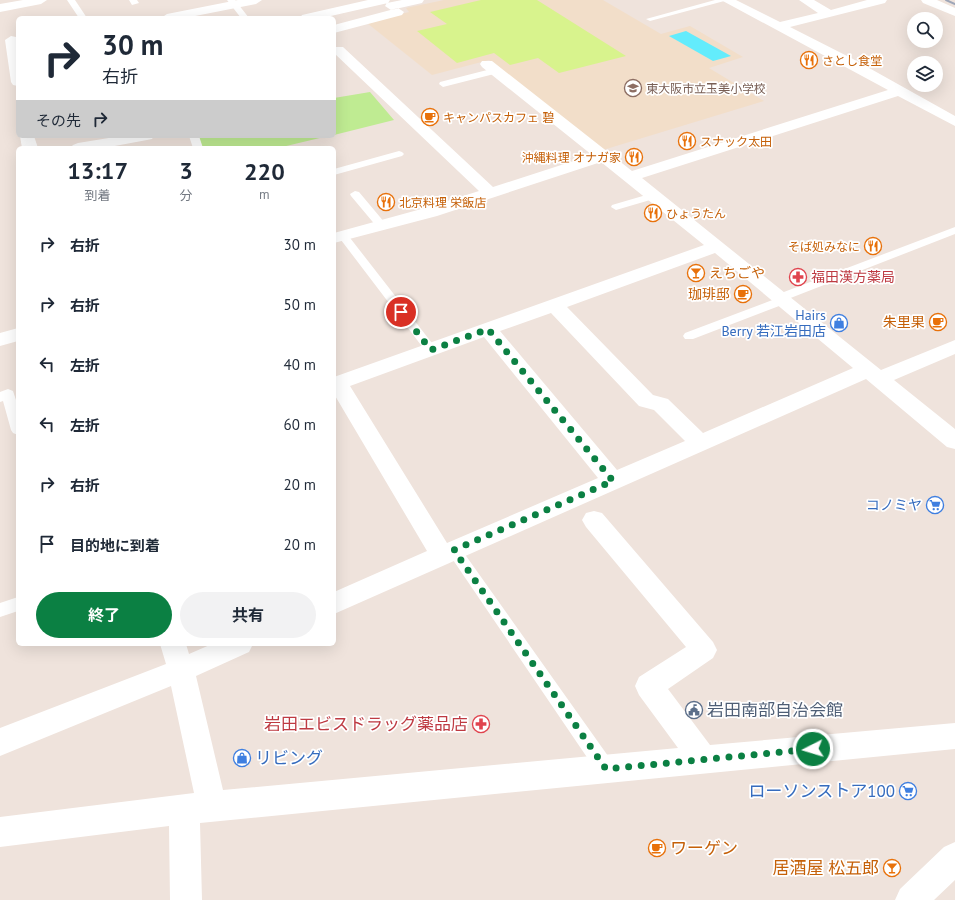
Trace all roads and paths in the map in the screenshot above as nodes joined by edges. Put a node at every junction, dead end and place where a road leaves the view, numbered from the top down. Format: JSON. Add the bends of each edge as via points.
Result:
{"nodes":[{"id":1,"x":41,"y":0,"type":"edge"},
{"id":2,"x":71,"y":0,"type":"edge"},
{"id":3,"x":256,"y":0,"type":"edge"},
{"id":4,"x":418,"y":0,"type":"edge"},
{"id":5,"x":724,"y":0,"type":"edge"},
{"id":6,"x":727,"y":0,"type":"edge"},
{"id":7,"x":805,"y":0,"type":"edge"},
{"id":8,"x":881,"y":0,"type":"edge"},
{"id":9,"x":927,"y":0,"type":"edge"},
{"id":10,"x":233,"y":2,"type":"edge"},
{"id":11,"x":386,"y":2,"type":"edge"},
{"id":12,"x":0,"y":8,"type":"edge"},
{"id":13,"x":955,"y":12,"type":"edge"},
{"id":14,"x":829,"y":14,"type":"junction"},
{"id":15,"x":82,"y":16,"type":"edge"},
{"id":16,"x":194,"y":16,"type":"edge"},
{"id":17,"x":244,"y":16,"type":"edge"},
{"id":18,"x":316,"y":16,"type":"edge"},
{"id":19,"x":650,"y":19,"type":"dead end"},
{"id":20,"x":779,"y":26,"type":"junction"},
{"id":21,"x":336,"y":28,"type":"edge"},
{"id":22,"x":10,"y":40,"type":"edge"},
{"id":23,"x":338,"y":50,"type":"dead end"},
{"id":24,"x":491,"y":68,"type":"joint"},
{"id":25,"x":16,"y":72,"type":"edge"},
{"id":26,"x":443,"y":84,"type":"dead end"},
{"id":27,"x":898,"y":91,"type":"junction"},
{"id":28,"x":955,"y":122,"type":"edge"},
{"id":29,"x":137,"y":138,"type":"edge"},
{"id":30,"x":121,"y":141,"type":"edge"},
{"id":31,"x":90,"y":146,"type":"edge"},
{"id":32,"x":399,"y":154,"type":"dead end"},
{"id":33,"x":603,"y":156,"type":"junction"},
{"id":34,"x":336,"y":171,"type":"edge"},
{"id":35,"x":630,"y":177,"type":"junction"},
{"id":36,"x":490,"y":193,"type":"junction"},
{"id":37,"x":355,"y":194,"type":"dead end"},
{"id":38,"x":653,"y":196,"type":"junction"},
{"id":39,"x":616,"y":207,"type":"dead end"},
{"id":40,"x":381,"y":225,"type":"junction"},
{"id":41,"x":955,"y":230,"type":"edge"},
{"id":42,"x":338,"y":237,"type":"edge"},
{"id":43,"x":717,"y":246,"type":"junction"},
{"id":44,"x":782,"y":299,"type":"junction"},
{"id":45,"x":554,"y":305,"type":"junction"},
{"id":46,"x":488,"y":329,"type":"junction"},
{"id":47,"x":16,"y":335,"type":"edge"},
{"id":48,"x":689,"y":336,"type":"dead end"},
{"id":49,"x":0,"y":340,"type":"edge"},
{"id":50,"x":955,"y":346,"type":"edge"},
{"id":51,"x":431,"y":350,"type":"junction"},
{"id":52,"x":873,"y":375,"type":"junction"},
{"id":53,"x":336,"y":380,"type":"edge"},
{"id":54,"x":0,"y":397,"type":"edge"},
{"id":55,"x":16,"y":423,"type":"edge"},
{"id":56,"x":955,"y":441,"type":"edge"},
{"id":57,"x":700,"y":443,"type":"junction"},
{"id":58,"x":613,"y":481,"type":"junction"},
{"id":59,"x":594,"y":520,"type":"dead end"},
{"id":60,"x":448,"y":553,"type":"junction"},
{"id":61,"x":336,"y":602,"type":"edge"},
{"id":62,"x":16,"y":605,"type":"edge"},
{"id":63,"x":0,"y":610,"type":"edge"},
{"id":64,"x":174,"y":646,"type":"edge"},
{"id":65,"x":235,"y":646,"type":"edge"},
{"id":66,"x":181,"y":670,"type":"junction"},
{"id":67,"x":955,"y":736,"type":"edge"},
{"id":68,"x":0,"y":742,"type":"edge"},
{"id":69,"x":703,"y":760,"type":"junction"},
{"id":70,"x":606,"y":769,"type":"junction"},
{"id":71,"x":198,"y":808,"type":"junction"},
{"id":72,"x":0,"y":832,"type":"edge"},
{"id":73,"x":955,"y":858,"type":"edge"},
{"id":74,"x":186,"y":900,"type":"edge"},
{"id":75,"x":911,"y":900,"type":"edge"}],
"edges":[{"from":1,"to":12,"type":"street"},
{"from":2,"to":15,"type":"lane"},
{"from":3,"to":10,"type":"street"},
{"from":4,"to":11,"type":"street"},
{"from":5,"to":19,"type":"lane"},
{"from":6,"to":20,"type":"street"},
{"from":7,"to":14,"type":"street"},
{"from":8,"to":14,"type":"street"},
{"from":9,"to":13,"type":"street"},
{"from":10,"to":16,"type":"street"},
{"from":10,"to":17,"type":"lane"},
{"from":11,"to":18,"type":"street"},
{"from":11,"to":21,"type":"street","via":[[398,12]]},
{"from":14,"to":20,"type":"street"},
{"from":20,"to":27,"type":"street"},
{"from":22,"to":25,"type":"street"},
{"from":23,"to":36,"type":"street"},
{"from":24,"to":26,"type":"lane"},
{"from":24,"to":33,"type":"street"},
{"from":27,"to":28,"type":"street"},
{"from":27,"to":35,"type":"street"},
{"from":29,"to":30,"type":"street"},
{"from":30,"to":31,"type":"street"},
{"from":32,"to":34,"type":"lane"},
{"from":33,"to":35,"type":"street"},
{"from":33,"to":36,"type":"street"},
{"from":35,"to":38,"type":"street"},
{"from":36,"to":40,"type":"street"},
{"from":37,"to":40,"type":"lane"},
{"from":38,"to":39,"type":"lane"},
{"from":38,"to":43,"type":"street"},
{"from":40,"to":42,"type":"street"},
{"from":41,"to":44,"type":"lane"},
{"from":42,"to":51,"type":"lane"},
{"from":43,"to":44,"type":"street"},
{"from":43,"to":45,"type":"street"},
{"from":44,"to":48,"type":"lane"},
{"from":44,"to":52,"type":"street"},
{"from":45,"to":46,"type":"street"},
{"from":45,"to":57,"type":"street","via":[[646,401],[661,404]]},
{"from":46,"to":51,"type":"street"},
{"from":46,"to":58,"type":"street"},
{"from":47,"to":49,"type":"street"},
{"from":50,"to":52,"type":"street"},
{"from":51,"to":53,"type":"street"},
{"from":52,"to":56,"type":"street"},
{"from":52,"to":57,"type":"street"},
{"from":53,"to":60,"type":"street"},
{"from":54,"to":55,"type":"lane","via":[[8,394]]},
{"from":57,"to":58,"type":"street"},
{"from":58,"to":60,"type":"street"},
{"from":59,"to":69,"type":"street","via":[[704,650],[649,686]]},
{"from":60,"to":61,"type":"street"},
{"from":60,"to":70,"type":"lane"},
{"from":62,"to":63,"type":"lane"},
{"from":64,"to":66,"type":"street"},
{"from":65,"to":66,"type":"street"},
{"from":66,"to":68,"type":"street"},
{"from":66,"to":71,"type":"street"},
{"from":67,"to":69,"type":"street"},
{"from":69,"to":70,"type":"street"},
{"from":70,"to":71,"type":"street"},
{"from":71,"to":72,"type":"street"},
{"from":71,"to":74,"type":"street"},
{"from":73,"to":75,"type":"street"}]}
